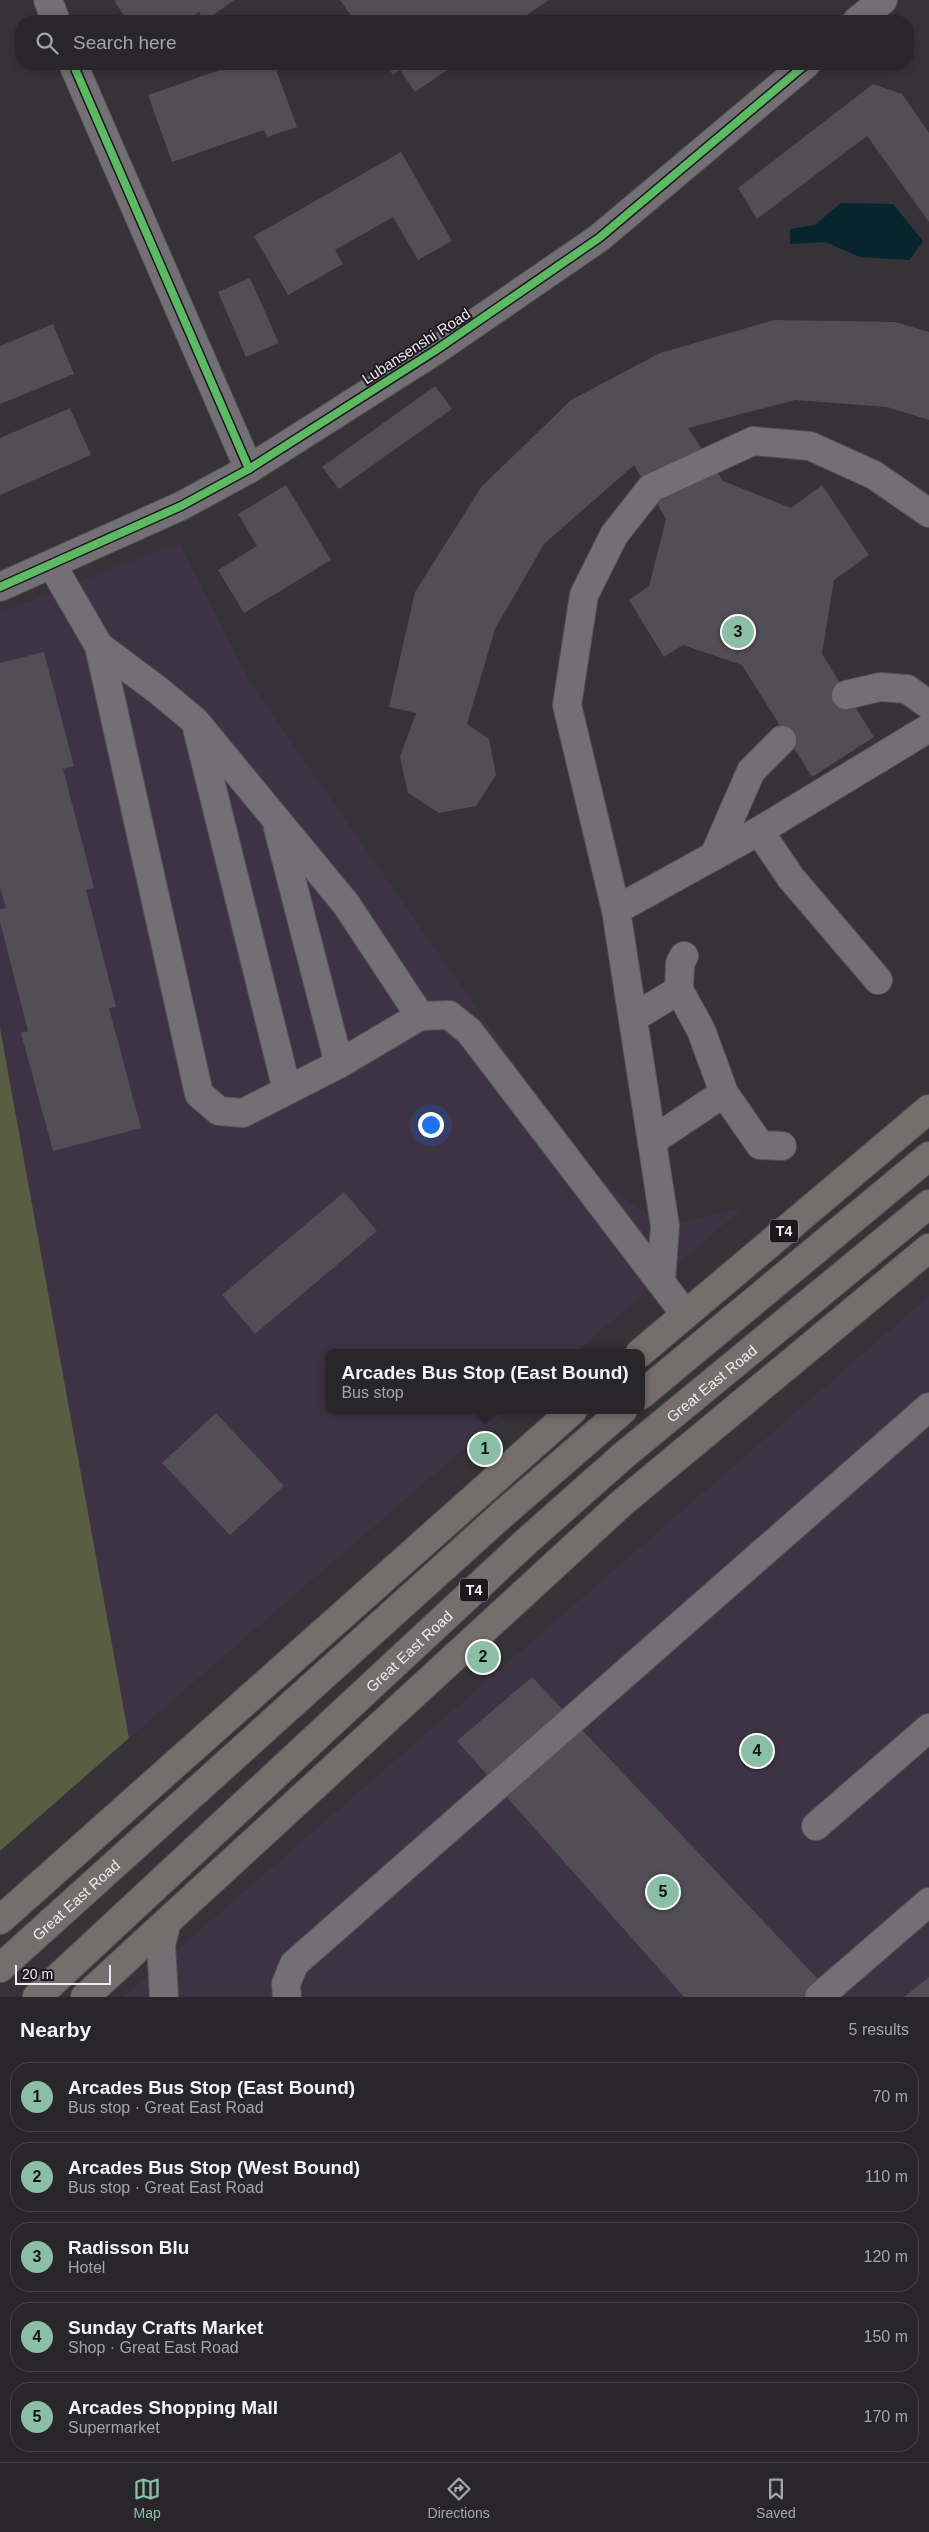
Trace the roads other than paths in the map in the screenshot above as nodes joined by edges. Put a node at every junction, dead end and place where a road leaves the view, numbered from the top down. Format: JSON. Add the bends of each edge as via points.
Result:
{"nodes":[{"id":1,"x":48,"y":0,"type":"edge"},
{"id":2,"x":883,"y":0,"type":"edge"},
{"id":3,"x":54,"y":15,"type":"edge"},
{"id":4,"x":864,"y":15,"type":"edge"},
{"id":5,"x":77,"y":70,"type":"edge"},
{"id":6,"x":799,"y":70,"type":"edge"},
{"id":7,"x":250,"y":469,"type":"junction"},
{"id":8,"x":929,"y":513,"type":"edge"},
{"id":9,"x":52,"y":565,"type":"junction"},
{"id":10,"x":0,"y":587,"type":"edge"},
{"id":11,"x":99,"y":646,"type":"junction"},
{"id":12,"x":846,"y":695,"type":"tunnel mouth"},
{"id":13,"x":929,"y":705,"type":"edge"},
{"id":14,"x":195,"y":721,"type":"junction"},
{"id":15,"x":929,"y":728,"type":"edge"},
{"id":16,"x":782,"y":740,"type":"tunnel mouth"},
{"id":17,"x":275,"y":819,"type":"junction"},
{"id":18,"x":759,"y":831,"type":"junction"},
{"id":19,"x":714,"y":856,"type":"junction"},
{"id":20,"x":616,"y":910,"type":"junction"},
{"id":21,"x":684,"y":956,"type":"dead end"},
{"id":22,"x":878,"y":980,"type":"dead end"},
{"id":23,"x":680,"y":990,"type":"junction"},
{"id":24,"x":420,"y":1016,"type":"junction"},
{"id":25,"x":633,"y":1018,"type":"junction"},
{"id":26,"x":339,"y":1064,"type":"junction"},
{"id":27,"x":287,"y":1090,"type":"junction"},
{"id":28,"x":724,"y":1093,"type":"junction"},
{"id":29,"x":929,"y":1109,"type":"edge"},
{"id":30,"x":652,"y":1141,"type":"junction"},
{"id":31,"x":782,"y":1146,"type":"dead end"},
{"id":32,"x":929,"y":1156,"type":"edge"},
{"id":33,"x":929,"y":1204,"type":"edge"},
{"id":34,"x":929,"y":1248,"type":"edge"},
{"id":35,"x":661,"y":1282,"type":"junction"},
{"id":36,"x":685,"y":1314,"type":"junction"},
{"id":37,"x":645,"y":1349,"type":"edge"},
{"id":38,"x":645,"y":1392,"type":"edge"},
{"id":39,"x":929,"y":1407,"type":"edge"},
{"id":40,"x":569,"y":1414,"type":"edge"},
{"id":41,"x":618,"y":1414,"type":"edge"},
{"id":42,"x":929,"y":1728,"type":"edge"},
{"id":43,"x":816,"y":1826,"type":"dead end"},
{"id":44,"x":929,"y":1902,"type":"edge"},
{"id":45,"x":0,"y":1920,"type":"edge"},
{"id":46,"x":166,"y":1925,"type":"junction"},
{"id":47,"x":0,"y":1968,"type":"edge"},
{"id":48,"x":37,"y":1997,"type":"edge"},
{"id":49,"x":85,"y":1997,"type":"edge"},
{"id":50,"x":164,"y":1997,"type":"edge"},
{"id":51,"x":287,"y":1997,"type":"edge"},
{"id":52,"x":819,"y":1997,"type":"edge"}],
"edges":[{"from":1,"to":3,"type":"street"},
{"from":2,"to":4,"type":"street"},
{"from":5,"to":7,"type":"street"},
{"from":6,"to":7,"type":"street","name":"Lubansenshi Road","via":[[598,238],[436,350]]},
{"from":7,"to":9,"type":"street","name":"Lubansenshi Road","via":[[182,506]]},
{"from":8,"to":20,"type":"street","via":[[874,475],[810,446],[753,441],[651,488],[614,535],[584,595],[567,706]]},
{"from":9,"to":10,"type":"street","name":"Lubansenshi Road"},
{"from":9,"to":11,"type":"street"},
{"from":11,"to":14,"type":"street"},
{"from":11,"to":27,"type":"street","via":[[199,1094],[219,1111],[243,1113]]},
{"from":12,"to":13,"type":"street","via":[[880,687],[907,689]]},
{"from":14,"to":17,"type":"street"},
{"from":14,"to":27,"type":"street"},
{"from":15,"to":18,"type":"street"},
{"from":16,"to":19,"type":"street","via":[[750,771]]},
{"from":17,"to":24,"type":"street","via":[[346,904]]},
{"from":17,"to":26,"type":"street"},
{"from":18,"to":19,"type":"street"},
{"from":18,"to":22,"type":"street","via":[[791,878]]},
{"from":19,"to":20,"type":"street"},
{"from":20,"to":25,"type":"street"},
{"from":21,"to":23,"type":"street","via":[[680,963]]},
{"from":23,"to":25,"type":"street"},
{"from":23,"to":28,"type":"street","via":[[701,1030]]},
{"from":24,"to":26,"type":"street"},
{"from":24,"to":35,"type":"street","via":[[449,1015],[469,1031]]},
{"from":25,"to":30,"type":"street"},
{"from":26,"to":27,"type":"street"},
{"from":28,"to":30,"type":"street"},
{"from":28,"to":31,"type":"street","via":[[760,1145]]},
{"from":29,"to":36,"type":"main road","number":"T4"},
{"from":30,"to":35,"type":"street","via":[[666,1226]]},
{"from":32,"to":38,"type":"main road","number":"T4"},
{"from":33,"to":48,"type":"main road","name":"Great East Road","number":"T4","via":[[632,1449],[528,1540]]},
{"from":34,"to":46,"type":"main road","number":"T4","via":[[624,1502]]},
{"from":35,"to":36,"type":"street"},
{"from":36,"to":37,"type":"main road","number":"T4"},
{"from":39,"to":51,"type":"street","via":[[294,1964],[286,1984]]},
{"from":40,"to":45,"type":"main road"},
{"from":41,"to":47,"type":"main road","name":"Great East Road","number":"T4","via":[[505,1512]]},
{"from":42,"to":43,"type":"street"},
{"from":44,"to":52,"type":"street"},
{"from":46,"to":49,"type":"main road","number":"T4"},
{"from":46,"to":50,"type":"street","via":[[161,1945]]}]}
